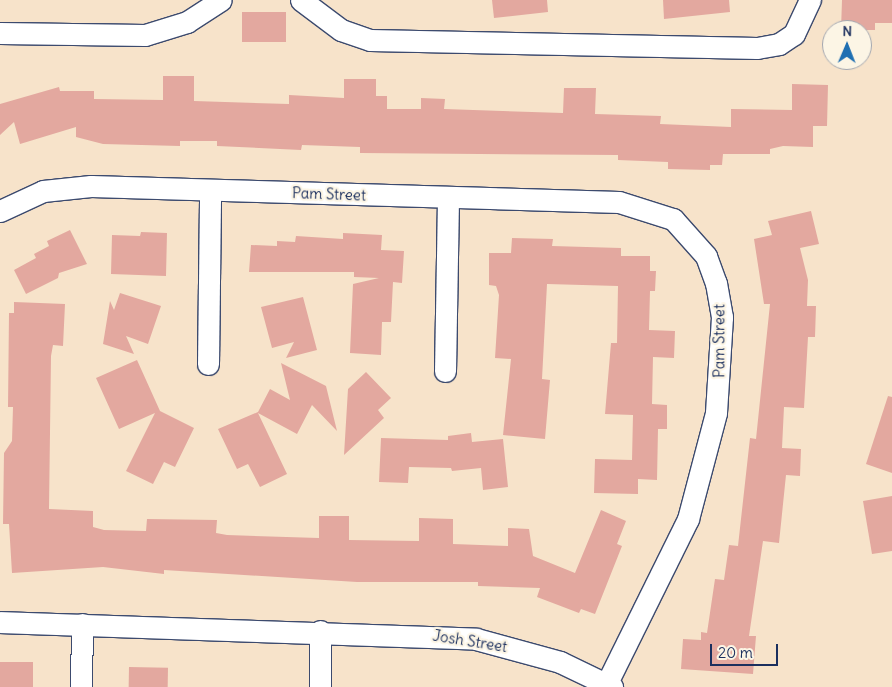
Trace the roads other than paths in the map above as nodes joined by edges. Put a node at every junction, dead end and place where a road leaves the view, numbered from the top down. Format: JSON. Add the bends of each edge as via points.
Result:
{"nodes":[{"id":1,"x":221,"y":0,"type":"edge"},
{"id":2,"x":301,"y":0,"type":"edge"},
{"id":3,"x":810,"y":0,"type":"edge"},
{"id":4,"x":0,"y":33,"type":"edge"},
{"id":5,"x":210,"y":190,"type":"junction"},
{"id":6,"x":448,"y":197,"type":"junction"},
{"id":7,"x":0,"y":211,"type":"edge"},
{"id":8,"x":208,"y":364,"type":"dead end"},
{"id":9,"x":445,"y":371,"type":"dead end"},
{"id":10,"x":0,"y":622,"type":"edge"},
{"id":11,"x":82,"y":624,"type":"junction"},
{"id":12,"x":320,"y":631,"type":"junction"},
{"id":13,"x":610,"y":685,"type":"edge"},
{"id":14,"x":81,"y":687,"type":"edge"},
{"id":15,"x":320,"y":687,"type":"edge"}],
"edges":[{"from":1,"to":4,"type":"street","via":[[187,22],[144,35]]},
{"from":2,"to":3,"type":"street","via":[[341,30],[370,40],[757,48],[779,44],[794,34]]},
{"from":5,"to":6,"type":"street","name":"Pam Street"},
{"from":5,"to":7,"type":"street","name":"Pam Street","via":[[66,187],[20,199]]},
{"from":5,"to":8,"type":"street"},
{"from":6,"to":9,"type":"street"},
{"from":6,"to":13,"type":"street","name":"Pam Street","via":[[619,202],[657,210],[691,235],[716,283],[722,317],[721,364],[707,460],[676,545]]},
{"from":10,"to":11,"type":"street","name":"Josh Street"},
{"from":11,"to":12,"type":"street","name":"Josh Street"},
{"from":11,"to":14,"type":"street"},
{"from":12,"to":13,"type":"street","name":"Josh Street","via":[[476,639],[560,662]]},
{"from":12,"to":15,"type":"street"}]}
